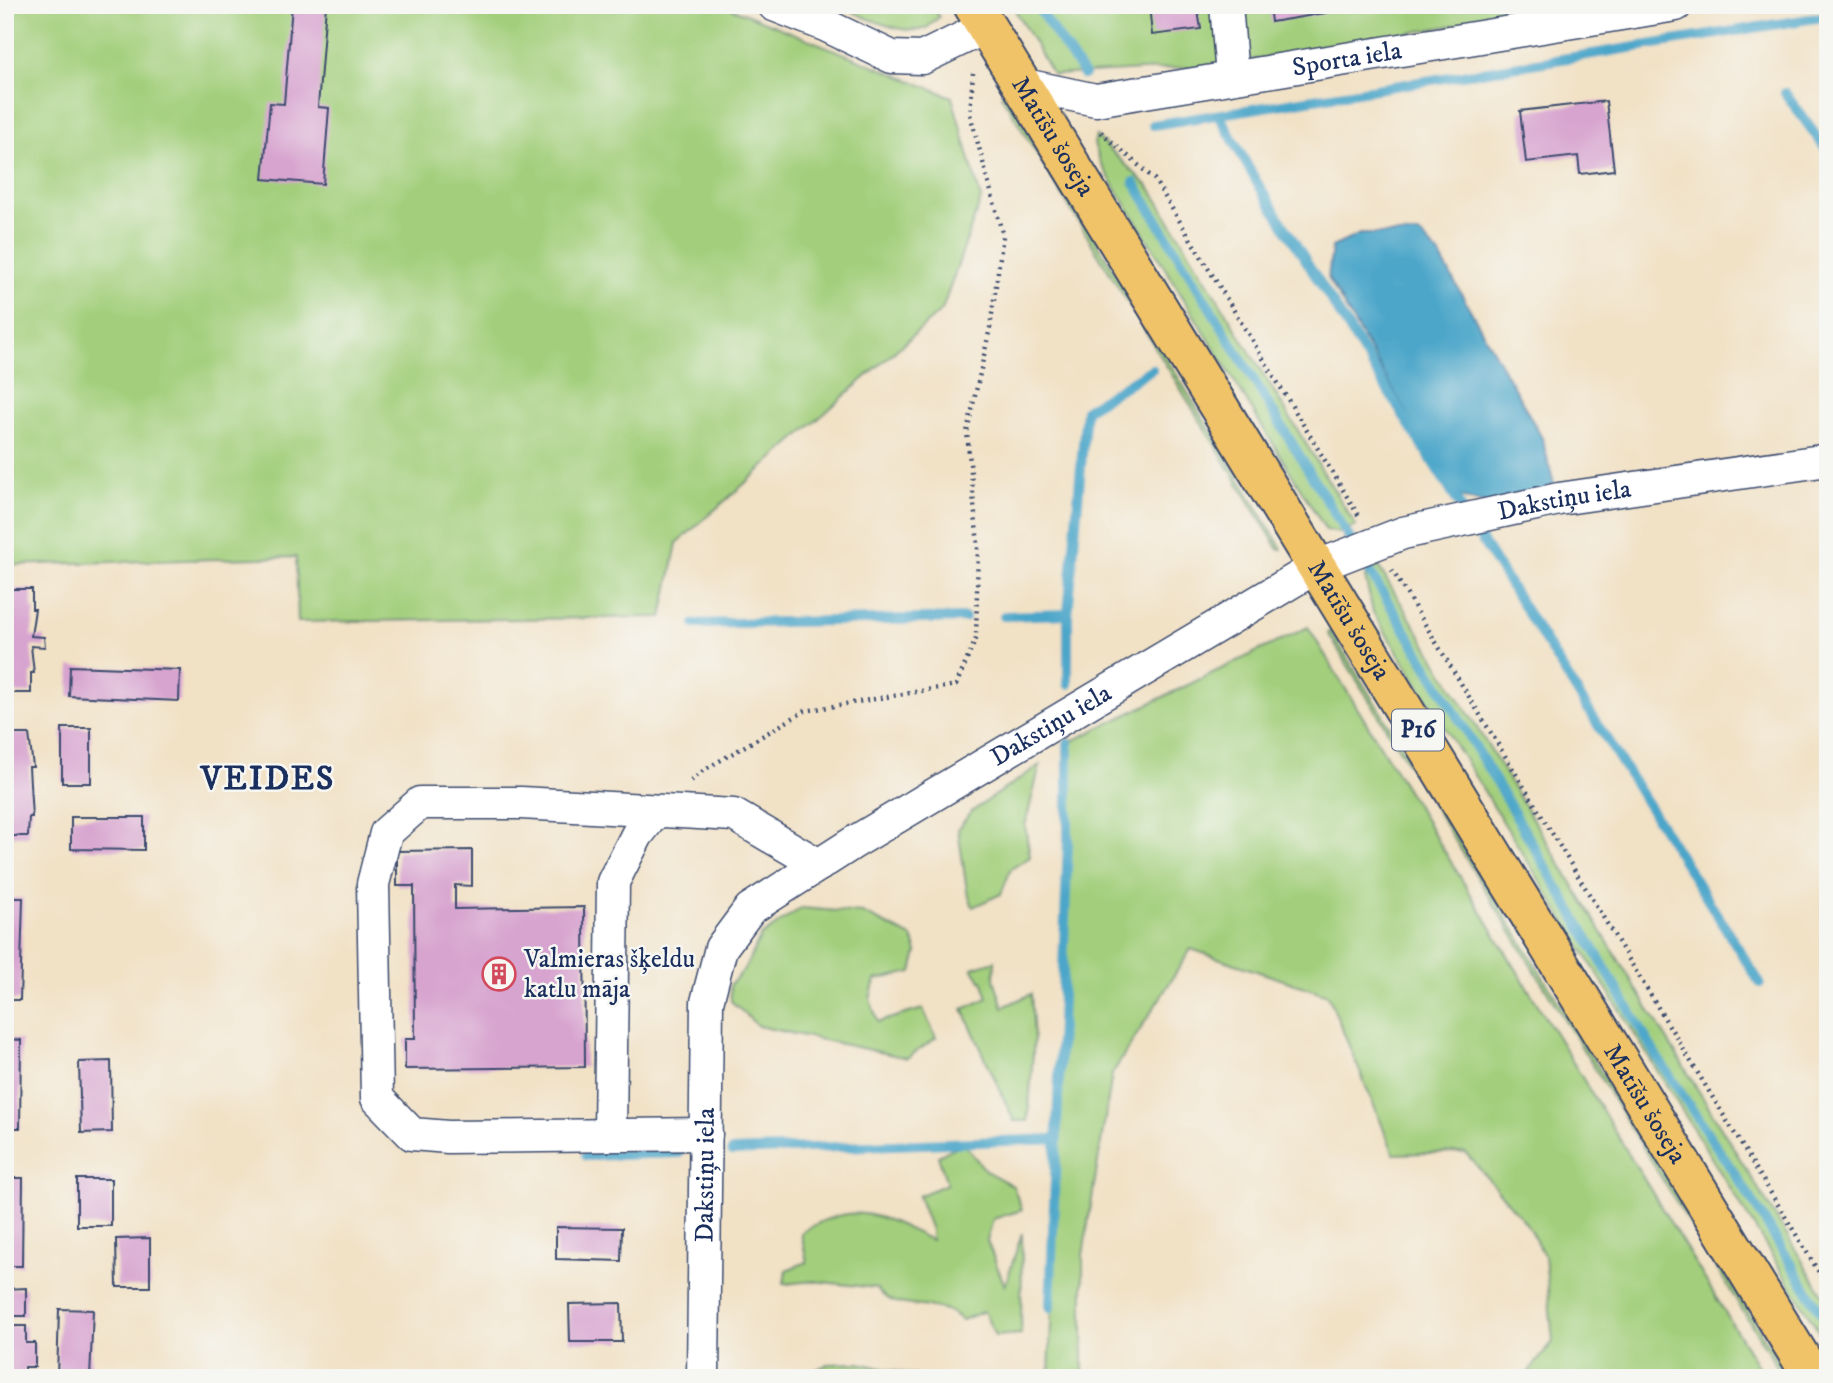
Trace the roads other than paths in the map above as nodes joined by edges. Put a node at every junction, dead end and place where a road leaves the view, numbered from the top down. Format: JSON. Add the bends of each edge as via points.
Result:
{"nodes":[{"id":1,"x":774,"y":5,"type":"edge"},
{"id":2,"x":1226,"y":5,"type":"edge"},
{"id":3,"x":1676,"y":5,"type":"edge"},
{"id":4,"x":979,"y":16,"type":"edge"},
{"id":5,"x":1232,"y":76,"type":"junction"},
{"id":6,"x":1020,"y":83,"type":"junction"},
{"id":7,"x":1828,"y":460,"type":"edge"},
{"id":8,"x":1318,"y":566,"type":"junction"},
{"id":9,"x":656,"y":811,"type":"junction"},
{"id":10,"x":819,"y":865,"type":"junction"},
{"id":11,"x":706,"y":1134,"type":"junction"},
{"id":12,"x":610,"y":1135,"type":"junction"},
{"id":13,"x":703,"y":1378,"type":"edge"},
{"id":14,"x":1813,"y":1378,"type":"edge"}],
"edges":[{"from":1,"to":4,"type":"street","via":[[892,57],[922,58]]},
{"from":2,"to":5,"type":"street"},
{"from":3,"to":5,"type":"street","name":"Sporta iela"},
{"from":4,"to":6,"type":"main road","name":"Matīšu šoseja","number":"P16"},
{"from":5,"to":6,"type":"street","name":"Sporta iela","via":[[1096,100]]},
{"from":6,"to":8,"type":"main road","name":"Matīšu šoseja","number":"P16"},
{"from":7,"to":8,"type":"street","name":"Dakstiņu iela","via":[[1559,499],[1403,533]]},
{"from":8,"to":10,"type":"street","name":"Dakstiņu iela"},
{"from":8,"to":14,"type":"main road","name":"Matīšu šoseja","number":"P16"},
{"from":9,"to":10,"type":"street","via":[[734,814]]},
{"from":9,"to":12,"type":"street","via":[[637,835],[613,882]]},
{"from":9,"to":12,"type":"street","via":[[420,803],[386,833],[373,884],[377,1098],[412,1134]]},
{"from":10,"to":11,"type":"street","name":"Dakstiņu iela","via":[[751,909],[721,948],[707,1002]]},
{"from":11,"to":12,"type":"street"},
{"from":11,"to":13,"type":"street","name":"Dakstiņu iela"}]}
